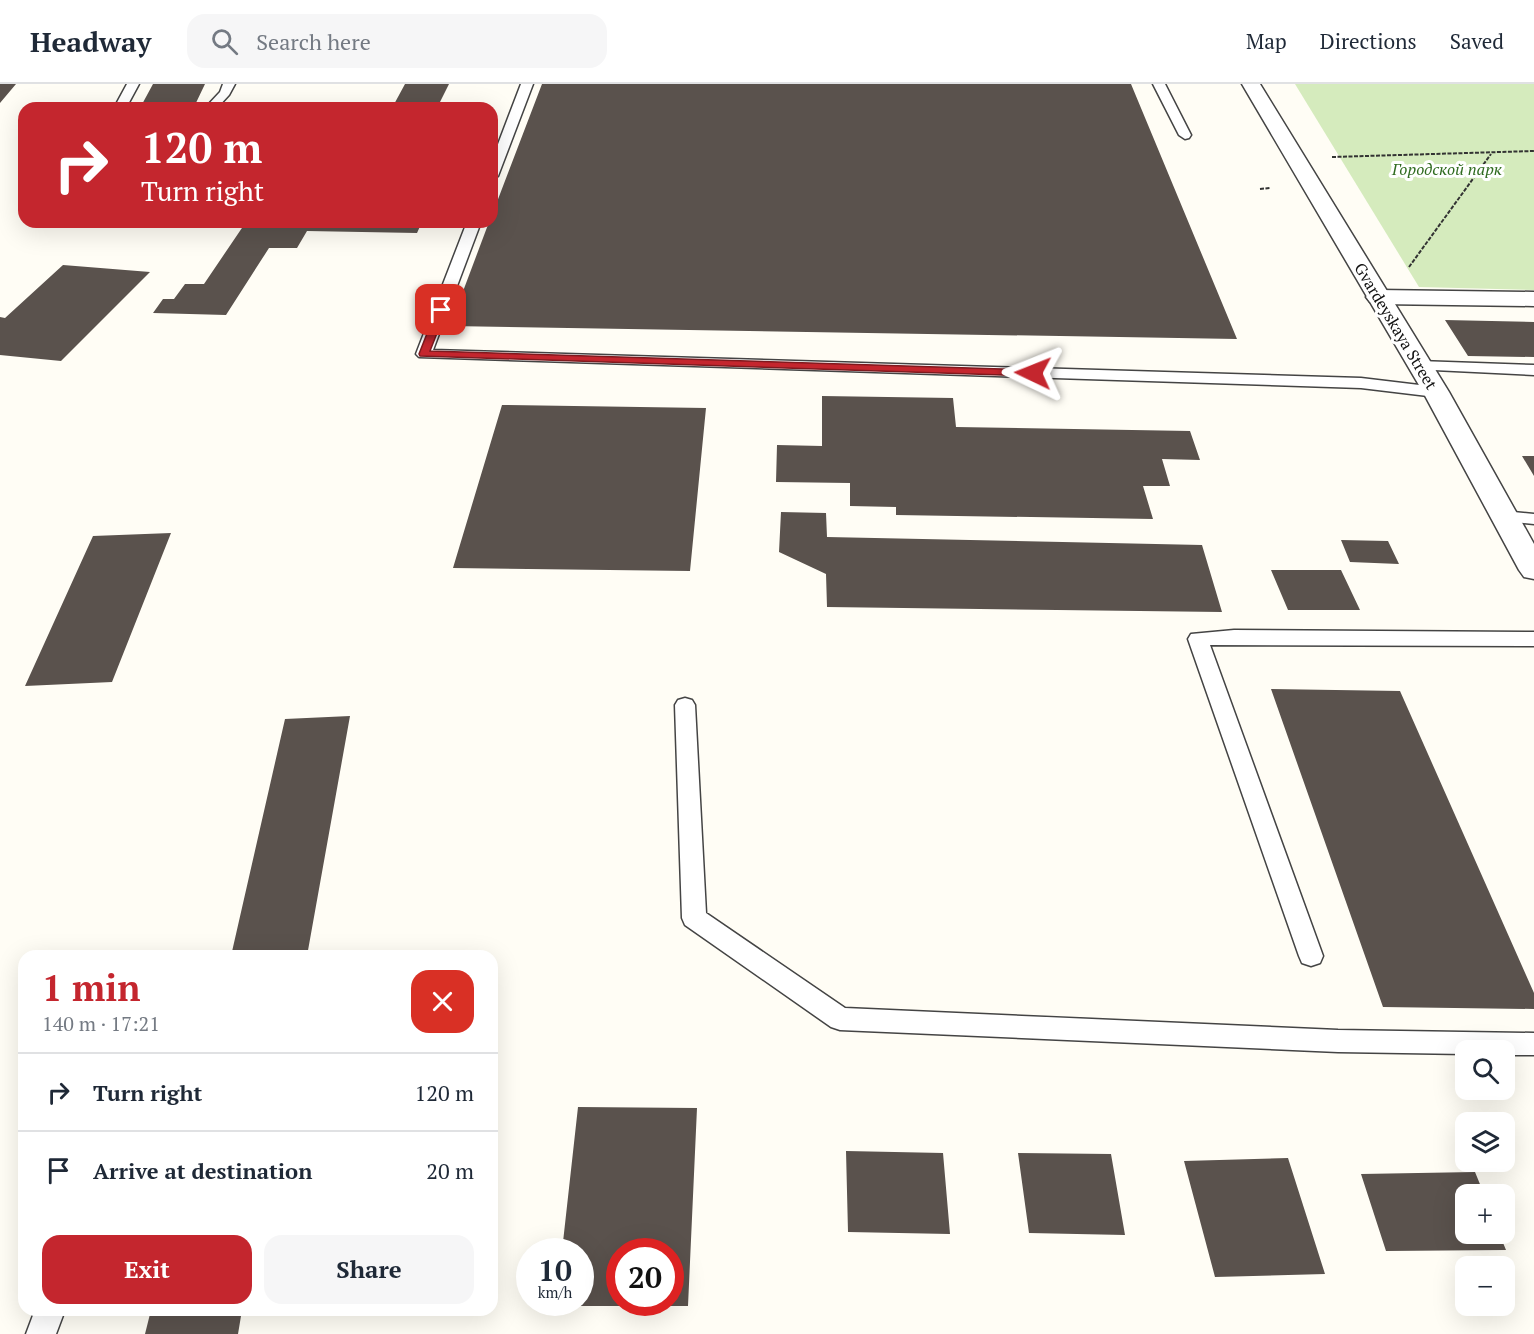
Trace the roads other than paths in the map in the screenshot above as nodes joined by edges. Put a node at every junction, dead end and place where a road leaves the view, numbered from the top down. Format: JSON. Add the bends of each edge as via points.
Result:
{"nodes":[{"id":1,"x":133,"y":84,"type":"edge"},
{"id":2,"x":229,"y":84,"type":"edge"},
{"id":3,"x":527,"y":84,"type":"edge"},
{"id":4,"x":1160,"y":84,"type":"edge"},
{"id":5,"x":1251,"y":84,"type":"edge"},
{"id":6,"x":123,"y":102,"type":"edge"},
{"id":7,"x":217,"y":102,"type":"edge"},
{"id":8,"x":1185,"y":135,"type":"dead end"},
{"id":9,"x":498,"y":160,"type":"edge"},
{"id":10,"x":472,"y":228,"type":"edge"},
{"id":11,"x":1378,"y":297,"type":"junction"},
{"id":12,"x":1534,"y":298,"type":"edge"},
{"id":13,"x":1419,"y":366,"type":"junction"},
{"id":14,"x":1534,"y":370,"type":"edge"},
{"id":15,"x":1436,"y":392,"type":"junction"},
{"id":16,"x":1503,"y":516,"type":"junction"},
{"id":17,"x":1534,"y":519,"type":"edge"},
{"id":18,"x":1534,"y":570,"type":"edge"},
{"id":19,"x":1534,"y":639,"type":"edge"},
{"id":20,"x":685,"y":705,"type":"dead end"},
{"id":21,"x":1311,"y":956,"type":"dead end"},
{"id":22,"x":1534,"y":1044,"type":"edge"},
{"id":23,"x":48,"y":1316,"type":"edge"},
{"id":24,"x":41,"y":1334,"type":"edge"}],
"edges":[{"from":1,"to":6,"type":"lane"},
{"from":2,"to":7,"type":"lane"},
{"from":3,"to":9,"type":"lane"},
{"from":4,"to":8,"type":"lane"},
{"from":5,"to":11,"type":"street","name":"Gvardeyskaya Street"},
{"from":10,"to":15,"type":"lane","via":[[424,354],[1361,383]]},
{"from":11,"to":12,"type":"street"},
{"from":11,"to":13,"type":"street","name":"Gvardeyskaya Street"},
{"from":13,"to":14,"type":"lane"},
{"from":13,"to":15,"type":"street","name":"Gvardeyskaya Street"},
{"from":15,"to":16,"type":"street","name":"Gvardeyskaya Street"},
{"from":16,"to":17,"type":"lane"},
{"from":16,"to":18,"type":"street","name":"Gvardeyskaya Street"},
{"from":19,"to":21,"type":"lane","via":[[1198,639]]},
{"from":20,"to":22,"type":"lane","via":[[694,918],[840,1019],[1338,1041]]},
{"from":23,"to":24,"type":"lane"}]}
